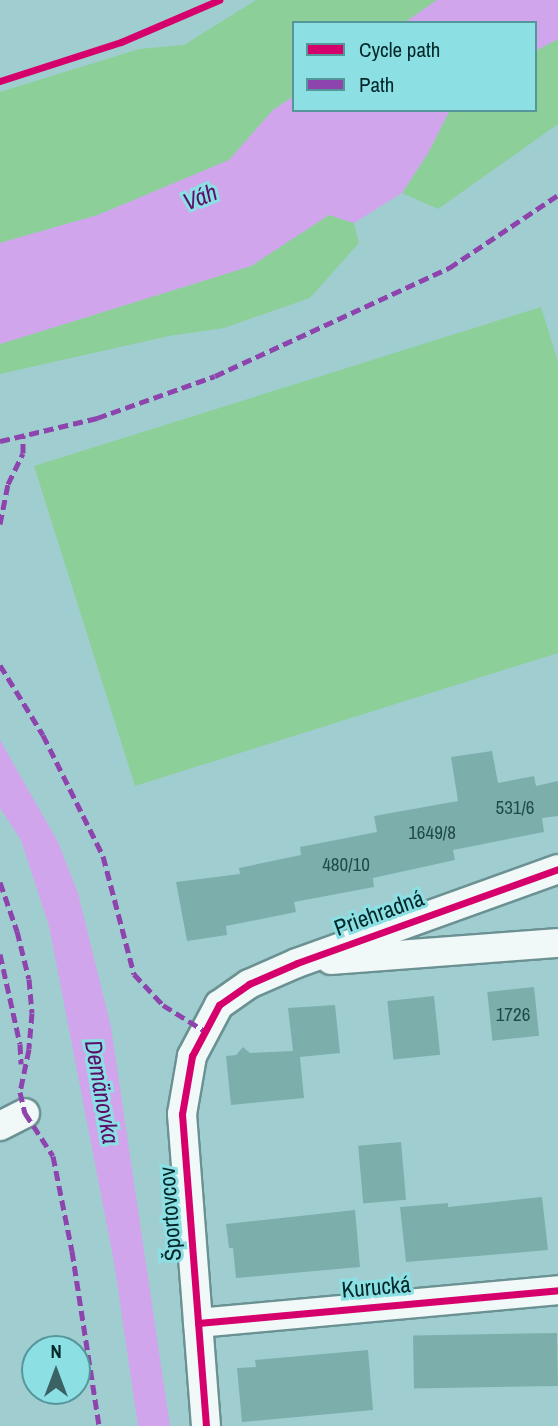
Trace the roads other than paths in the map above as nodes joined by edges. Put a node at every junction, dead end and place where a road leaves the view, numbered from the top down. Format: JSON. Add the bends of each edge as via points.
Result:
{"nodes":[{"id":1,"x":558,"y":869,"type":"edge"},
{"id":2,"x":558,"y":943,"type":"edge"},
{"id":3,"x":297,"y":963,"type":"junction"},
{"id":4,"x":219,"y":1005,"type":"joint"},
{"id":5,"x":558,"y":1290,"type":"edge"},
{"id":6,"x":198,"y":1323,"type":"junction"},
{"id":7,"x":206,"y":1426,"type":"edge"}],
"edges":[{"from":1,"to":3,"type":"street","name":"Priehradná"},
{"from":2,"to":3,"type":"street"},
{"from":3,"to":4,"type":"street","name":"Priehradná","via":[[249,984]]},
{"from":4,"to":6,"type":"street","name":"Športovcov","via":[[192,1056],[182,1114]]},
{"from":5,"to":6,"type":"street","name":"Kurucká"},
{"from":6,"to":7,"type":"street","name":"Športovcov"}]}
